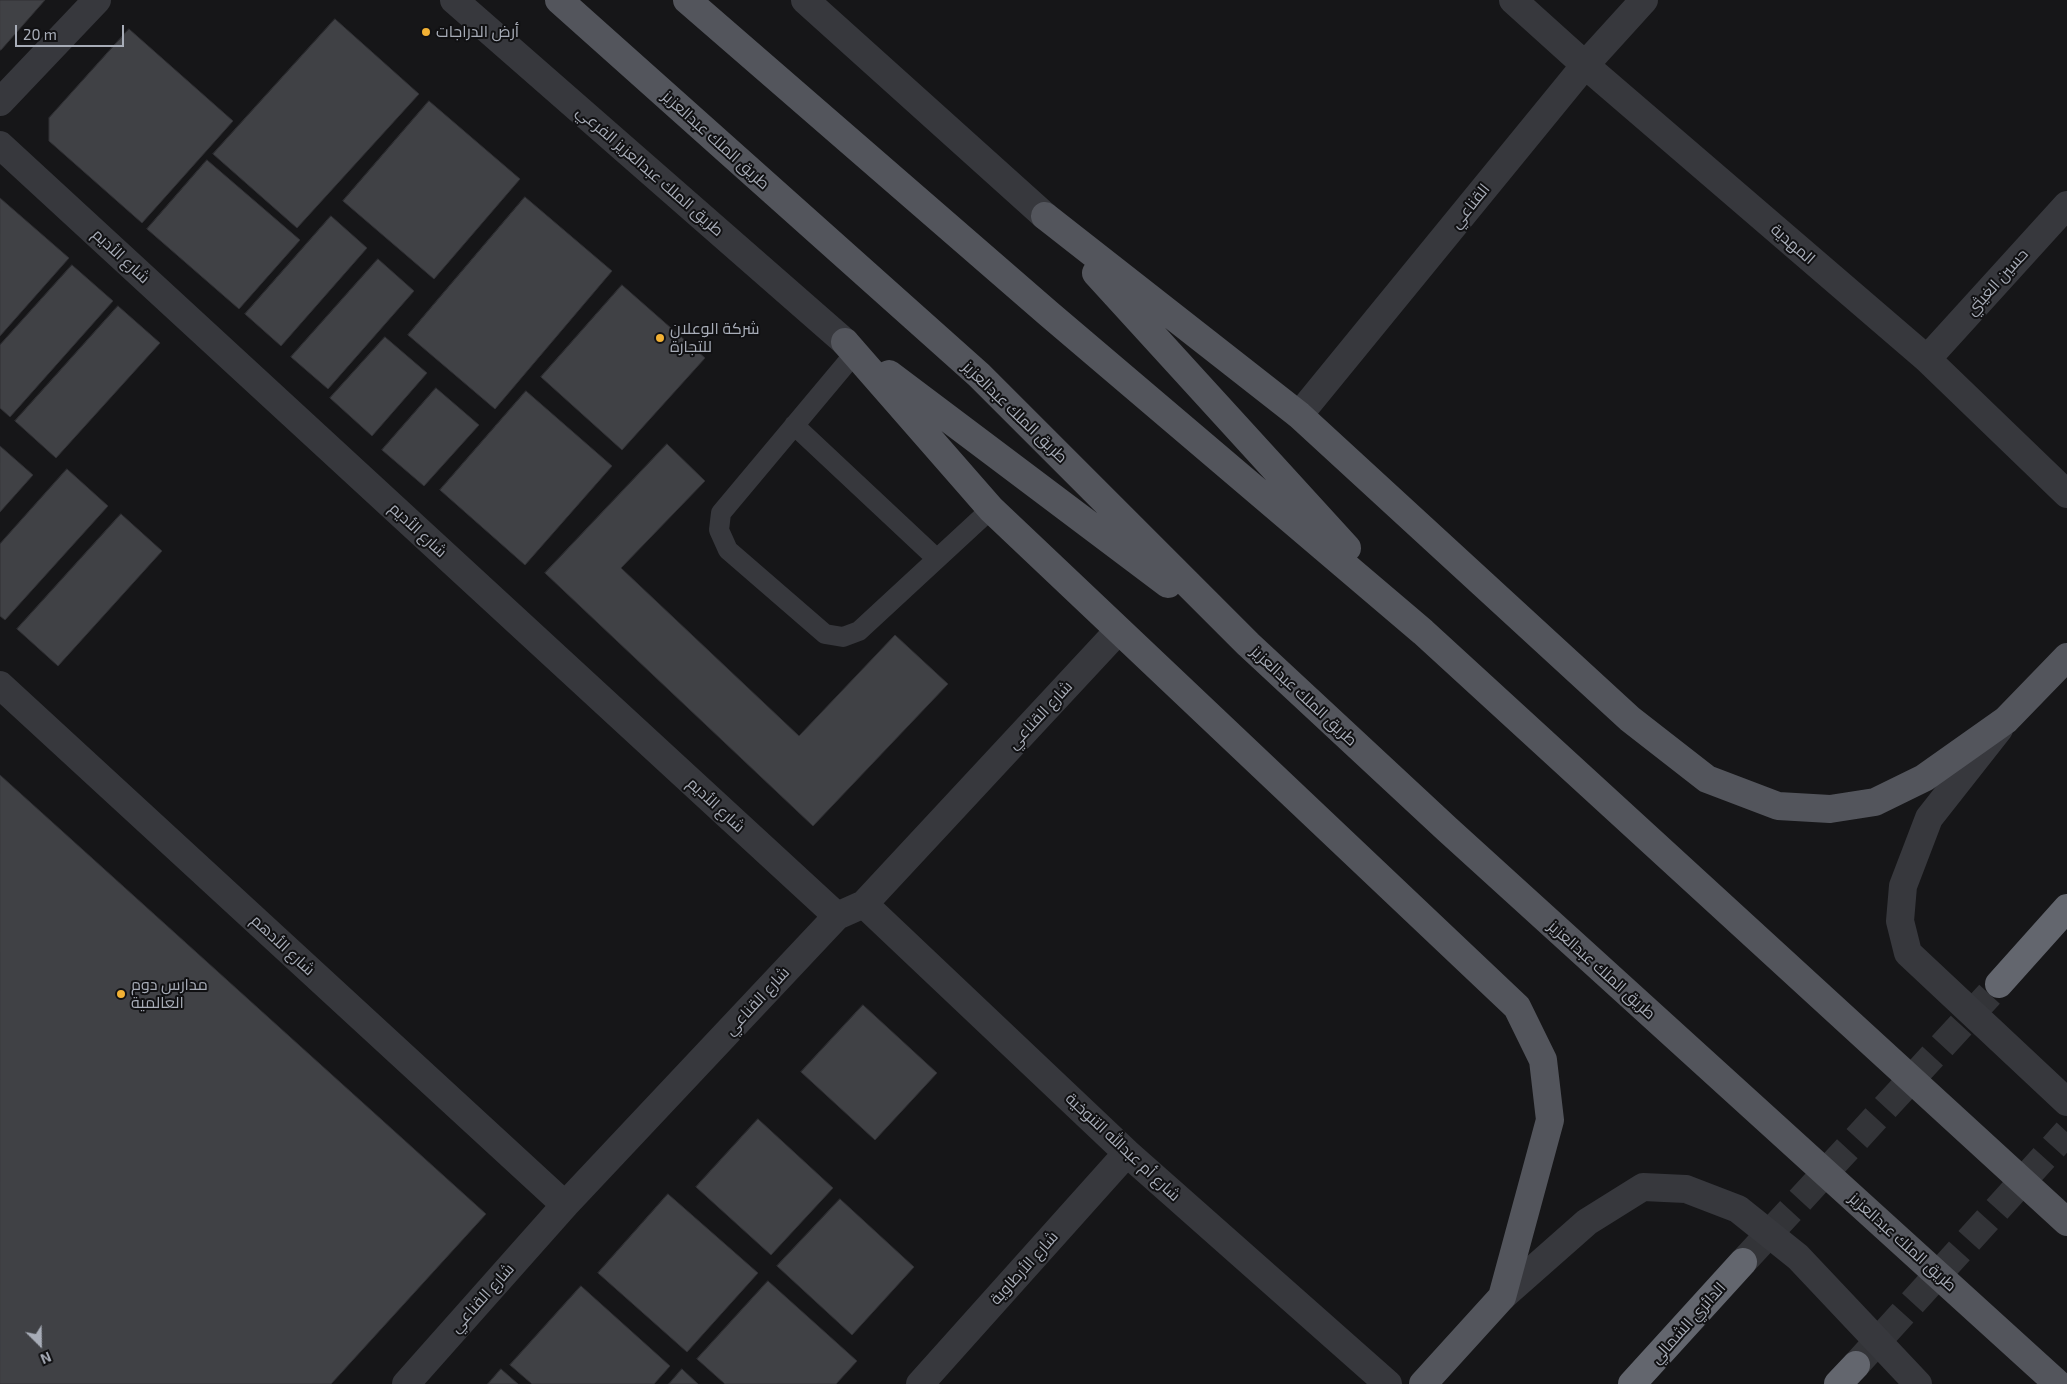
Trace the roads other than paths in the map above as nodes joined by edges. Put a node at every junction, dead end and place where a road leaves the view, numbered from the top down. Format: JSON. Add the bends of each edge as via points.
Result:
{"nodes":[{"id":1,"x":97,"y":0,"type":"edge"},
{"id":2,"x":454,"y":0,"type":"edge"},
{"id":3,"x":559,"y":0,"type":"edge"},
{"id":4,"x":687,"y":0,"type":"edge"},
{"id":5,"x":805,"y":0,"type":"edge"},
{"id":6,"x":1513,"y":0,"type":"edge"},
{"id":7,"x":1644,"y":0,"type":"edge"},
{"id":8,"x":1585,"y":65,"type":"junction"},
{"id":9,"x":0,"y":102,"type":"edge"},
{"id":10,"x":0,"y":145,"type":"edge"},
{"id":11,"x":2067,"y":205,"type":"edge"},
{"id":12,"x":1045,"y":216,"type":"junction"},
{"id":13,"x":850,"y":348,"type":"junction"},
{"id":14,"x":1927,"y":359,"type":"junction"},
{"id":15,"x":1299,"y":415,"type":"junction"},
{"id":16,"x":794,"y":425,"type":"junction"},
{"id":17,"x":2067,"y":494,"type":"edge"},
{"id":18,"x":991,"y":509,"type":"junction"},
{"id":19,"x":937,"y":559,"type":"junction"},
{"id":20,"x":1118,"y":630,"type":"junction"},
{"id":21,"x":1423,"y":632,"type":"junction"},
{"id":22,"x":1248,"y":644,"type":"junction"},
{"id":23,"x":2067,"y":657,"type":"edge"},
{"id":24,"x":0,"y":685,"type":"edge"},
{"id":25,"x":2006,"y":720,"type":"junction"},
{"id":26,"x":864,"y":904,"type":"junction"},
{"id":27,"x":2067,"y":908,"type":"edge"},
{"id":28,"x":837,"y":916,"type":"junction"},
{"id":29,"x":1999,"y":984,"type":"tunnel mouth"},
{"id":30,"x":2067,"y":1102,"type":"edge"},
{"id":31,"x":1127,"y":1153,"type":"junction"},
{"id":32,"x":566,"y":1205,"type":"junction"},
{"id":33,"x":2067,"y":1222,"type":"edge"},
{"id":34,"x":1743,"y":1262,"type":"tunnel mouth"},
{"id":35,"x":1502,"y":1297,"type":"junction"},
{"id":36,"x":1917,"y":1383,"type":"edge"},
{"id":37,"x":406,"y":1384,"type":"edge"},
{"id":38,"x":920,"y":1384,"type":"edge"},
{"id":39,"x":1388,"y":1384,"type":"edge"},
{"id":40,"x":1423,"y":1384,"type":"edge"},
{"id":41,"x":1632,"y":1384,"type":"edge"},
{"id":42,"x":2058,"y":1384,"type":"edge"}],
"edges":[{"from":1,"to":9,"type":"street"},
{"from":2,"to":13,"type":"street","name":"طريق الملك عبدالعزيز الفرعي"},
{"from":3,"to":22,"type":"main road","name":"طريق الملك عبدالعزيز","via":[[979,375]]},
{"from":4,"to":21,"type":"main road"},
{"from":5,"to":12,"type":"street"},
{"from":6,"to":8,"type":"street","name":"المهدية"},
{"from":7,"to":8,"type":"street","name":"القناعي"},
{"from":8,"to":14,"type":"street","name":"المهدية"},
{"from":8,"to":15,"type":"street","name":"القناعي"},
{"from":10,"to":28,"type":"street","name":"شارع الأديم"},
{"from":11,"to":14,"type":"street","name":"حسين الغيثي"},
{"from":12,"to":15,"type":"main road"},
{"from":12,"to":21,"type":"main road"},
{"from":13,"to":16,"type":"lane"},
{"from":13,"to":18,"type":"main road"},
{"from":13,"to":22,"type":"main road"},
{"from":14,"to":17,"type":"street","name":"المهدية"},
{"from":15,"to":25,"type":"main road","via":[[1630,719],[1707,779],[1778,806],[1830,809],[1876,802],[1924,778]]},
{"from":16,"to":19,"type":"lane"},
{"from":16,"to":19,"type":"lane","via":[[721,513],[719,530],[728,550],[825,634],[843,636],[859,631]]},
{"from":18,"to":19,"type":"lane"},
{"from":18,"to":20,"type":"main road"},
{"from":20,"to":26,"type":"street","name":"شارع القناعي"},
{"from":20,"to":35,"type":"main road","via":[[1517,1007],[1543,1060],[1550,1120]]},
{"from":21,"to":33,"type":"main road"},
{"from":22,"to":42,"type":"main road","name":"طريق الملك عبدالعزيز"},
{"from":23,"to":25,"type":"main road"},
{"from":24,"to":32,"type":"street","name":"شارع الأدهم"},
{"from":25,"to":30,"type":"street","via":[[1929,818],[1903,886],[1900,921],[1908,953]]},
{"from":26,"to":28,"type":"street","name":"شارع القناعي"},
{"from":26,"to":31,"type":"street","name":"شارع أم عبدالله التنوخية"},
{"from":27,"to":29,"type":"highway"},
{"from":28,"to":32,"type":"street","name":"شارع القناعي"},
{"from":31,"to":38,"type":"street","name":"شارع الأرطاوية"},
{"from":31,"to":39,"type":"street","name":"شارع أم عبدالله التنوخية"},
{"from":32,"to":37,"type":"street","name":"شارع القناعي"},
{"from":34,"to":41,"type":"highway","name":"الدائري الشمالي"},
{"from":35,"to":36,"type":"street","via":[[1587,1222],[1643,1186],[1686,1189],[1738,1209],[1798,1257]]},
{"from":35,"to":40,"type":"main road"}]}
